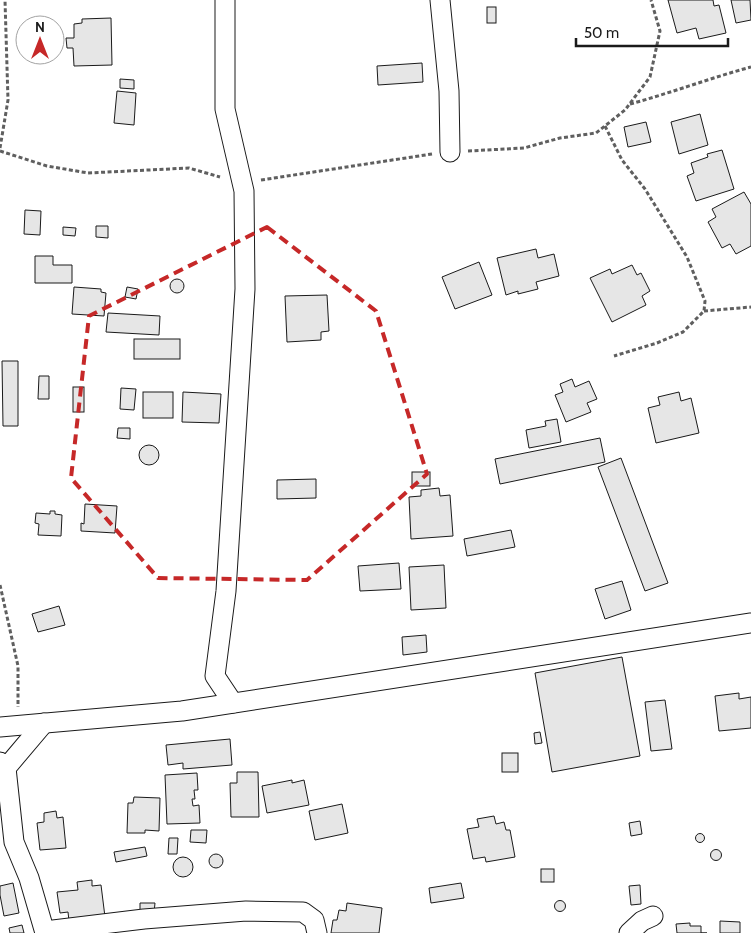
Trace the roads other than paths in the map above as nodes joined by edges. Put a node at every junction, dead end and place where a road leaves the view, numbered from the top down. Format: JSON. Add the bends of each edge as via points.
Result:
{"nodes":[{"id":1,"x":225,"y":0,"type":"edge"},
{"id":2,"x":440,"y":0,"type":"edge"},
{"id":3,"x":450,"y":152,"type":"road end"},
{"id":4,"x":751,"y":623,"type":"edge"},
{"id":5,"x":233,"y":703,"type":"junction"},
{"id":6,"x":44,"y":723,"type":"junction"},
{"id":7,"x":0,"y":727,"type":"edge"},
{"id":8,"x":3,"y":765,"type":"edge"},
{"id":9,"x":653,"y":916,"type":"dead end"},
{"id":10,"x":45,"y":932,"type":"edge"},
{"id":11,"x":318,"y":933,"type":"edge"},
{"id":12,"x":629,"y":933,"type":"edge"}],
"edges":[{"from":1,"to":5,"type":"street","via":[[225,109],[244,192],[245,290],[226,591],[215,676]]},
{"from":2,"to":3,"type":"street","via":[[449,91]]},
{"from":4,"to":5,"type":"street"},
{"from":5,"to":6,"type":"street","via":[[182,711]]},
{"from":6,"to":7,"type":"street"},
{"from":6,"to":8,"type":"street"},
{"from":8,"to":10,"type":"street","via":[[14,842]]},
{"from":9,"to":12,"type":"street"},
{"from":10,"to":11,"type":"street","via":[[144,919],[246,911],[303,912],[314,920]]}]}
